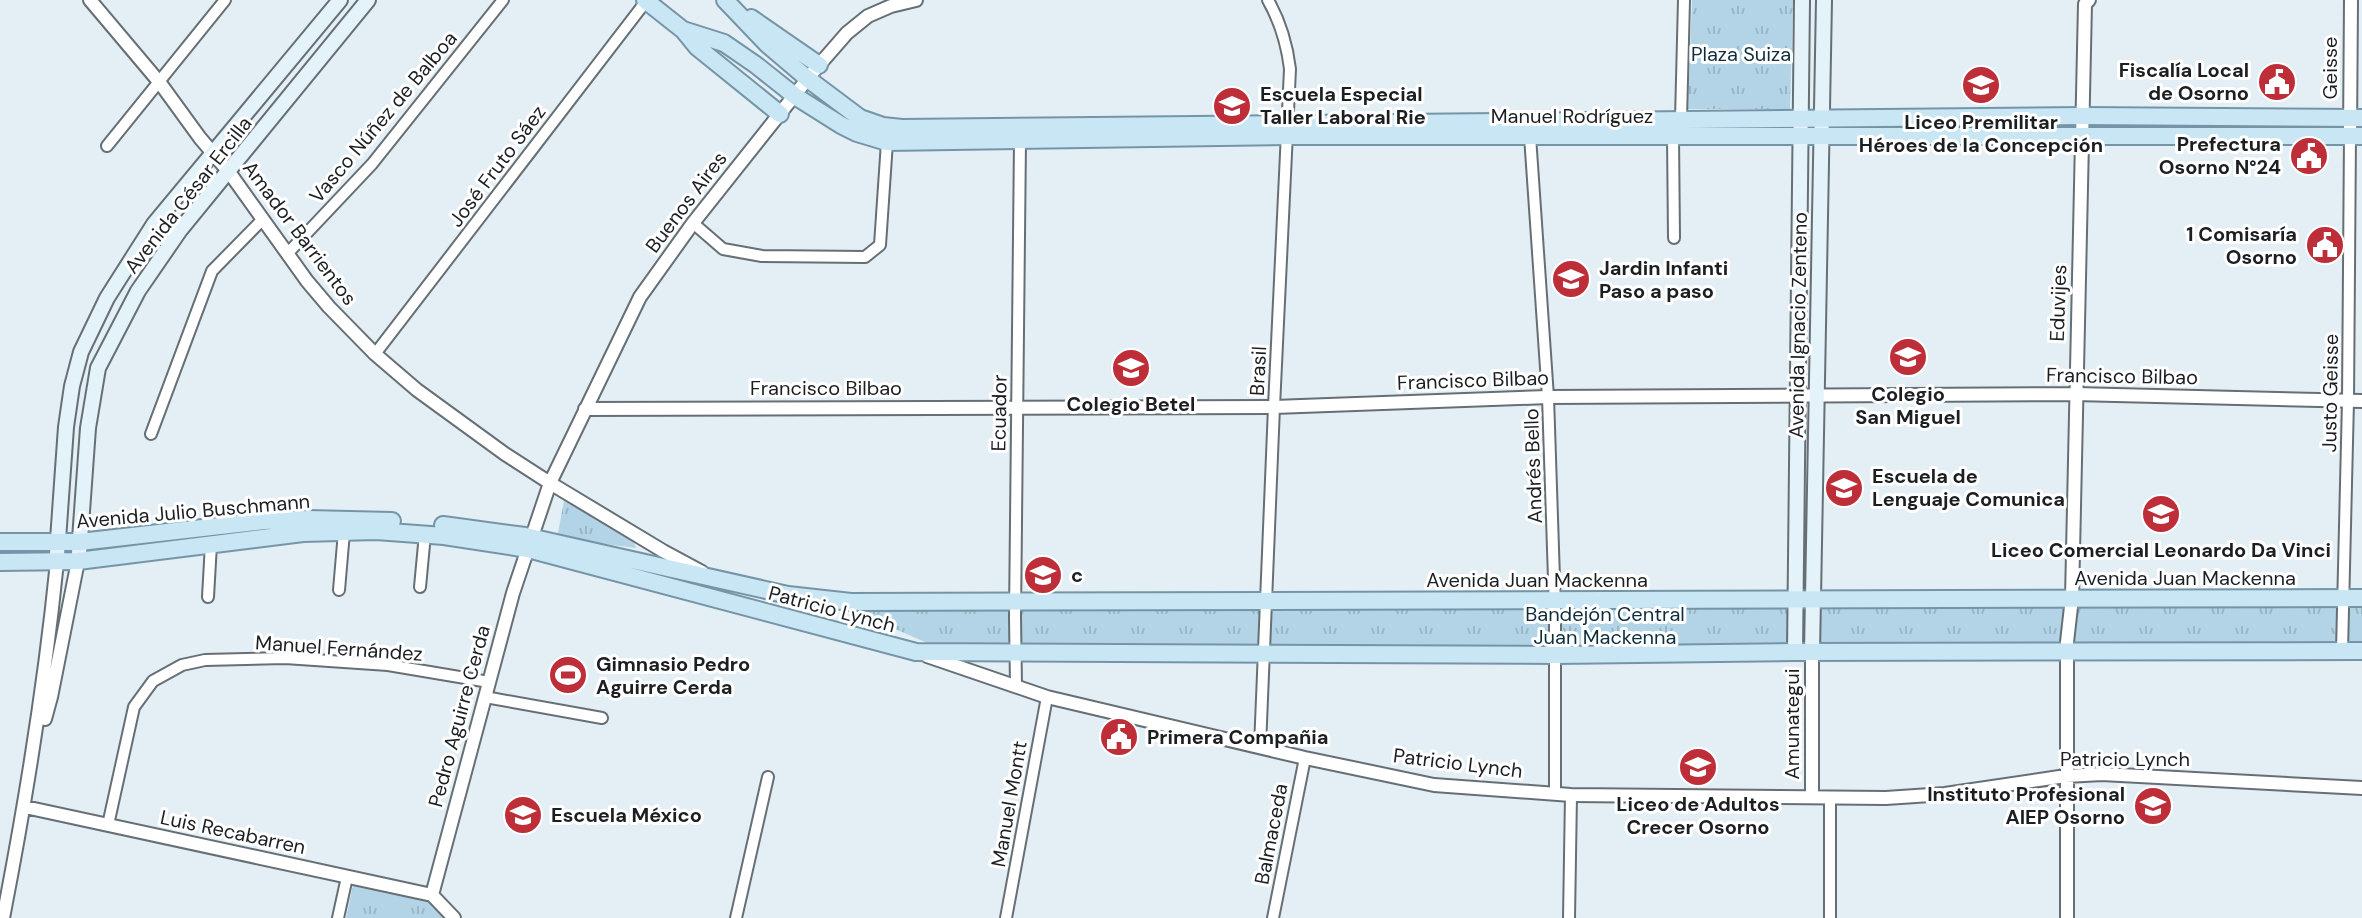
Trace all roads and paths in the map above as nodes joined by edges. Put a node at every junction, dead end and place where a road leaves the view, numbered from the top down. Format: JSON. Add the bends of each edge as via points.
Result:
{"nodes":[{"id":1,"x":90,"y":0,"type":"edge"},
{"id":2,"x":225,"y":0,"type":"edge"},
{"id":3,"x":340,"y":0,"type":"edge"},
{"id":4,"x":503,"y":0,"type":"edge"},
{"id":5,"x":646,"y":0,"type":"edge"},
{"id":6,"x":916,"y":0,"type":"edge"},
{"id":7,"x":1268,"y":0,"type":"edge"},
{"id":8,"x":1684,"y":0,"type":"edge"},
{"id":9,"x":1802,"y":0,"type":"edge"},
{"id":10,"x":1824,"y":0,"type":"edge"},
{"id":11,"x":2351,"y":0,"type":"edge"},
{"id":12,"x":363,"y":2,"type":"edge"},
{"id":13,"x":2087,"y":2,"type":"edge"},
{"id":14,"x":729,"y":3,"type":"edge"},
{"id":15,"x":683,"y":30,"type":"junction"},
{"id":16,"x":819,"y":65,"type":"junction"},
{"id":17,"x":808,"y":79,"type":"junction"},
{"id":18,"x":160,"y":83,"type":"junction"},
{"id":19,"x":795,"y":96,"type":"junction"},
{"id":20,"x":780,"y":114,"type":"junction"},
{"id":21,"x":2084,"y":116,"type":"junction"},
{"id":22,"x":2356,"y":118,"type":"edge"},
{"id":23,"x":1681,"y":119,"type":"junction"},
{"id":24,"x":1799,"y":127,"type":"junction"},
{"id":25,"x":1822,"y":127,"type":"junction"},
{"id":26,"x":1287,"y":130,"type":"junction"},
{"id":27,"x":1530,"y":136,"type":"junction"},
{"id":28,"x":1673,"y":136,"type":"junction"},
{"id":29,"x":2083,"y":136,"type":"junction"},
{"id":30,"x":2356,"y":136,"type":"edge"},
{"id":31,"x":1020,"y":141,"type":"junction"},
{"id":32,"x":887,"y":142,"type":"junction"},
{"id":33,"x":107,"y":146,"type":"dead end"},
{"id":34,"x":213,"y":155,"type":"junction"},
{"id":35,"x":229,"y":172,"type":"junction"},
{"id":36,"x":263,"y":219,"type":"junction"},
{"id":37,"x":693,"y":223,"type":"junction"},
{"id":38,"x":1674,"y":238,"type":"dead end"},
{"id":39,"x":287,"y":254,"type":"junction"},
{"id":40,"x":131,"y":257,"type":"junction"},
{"id":41,"x":152,"y":270,"type":"junction"},
{"id":42,"x":81,"y":352,"type":"junction"},
{"id":43,"x":375,"y":354,"type":"junction"},
{"id":44,"x":98,"y":368,"type":"junction"},
{"id":45,"x":2075,"y":394,"type":"junction"},
{"id":46,"x":1818,"y":396,"type":"junction"},
{"id":47,"x":1548,"y":397,"type":"junction"},
{"id":48,"x":1799,"y":397,"type":"junction"},
{"id":49,"x":2355,"y":401,"type":"edge"},
{"id":50,"x":1017,"y":407,"type":"junction"},
{"id":51,"x":1274,"y":407,"type":"junction"},
{"id":52,"x":585,"y":409,"type":"junction"},
{"id":53,"x":151,"y":434,"type":"dead end"},
{"id":54,"x":65,"y":444,"type":"junction"},
{"id":55,"x":86,"y":455,"type":"junction"},
{"id":56,"x":550,"y":483,"type":"junction"},
{"id":57,"x":344,"y":532,"type":"junction"},
{"id":58,"x":425,"y":534,"type":"junction"},
{"id":59,"x":528,"y":540,"type":"junction"},
{"id":60,"x":0,"y":542,"type":"edge"},
{"id":61,"x":80,"y":542,"type":"junction"},
{"id":62,"x":58,"y":543,"type":"junction"},
{"id":63,"x":211,"y":544,"type":"junction"},
{"id":64,"x":78,"y":561,"type":"junction"},
{"id":65,"x":0,"y":562,"type":"edge"},
{"id":66,"x":57,"y":562,"type":"junction"},
{"id":67,"x":715,"y":578,"type":"junction"},
{"id":68,"x":420,"y":587,"type":"dead end"},
{"id":69,"x":339,"y":590,"type":"dead end"},
{"id":70,"x":208,"y":597,"type":"dead end"},
{"id":71,"x":2072,"y":598,"type":"junction"},
{"id":72,"x":2343,"y":598,"type":"junction"},
{"id":73,"x":2362,"y":598,"type":"edge"},
{"id":74,"x":1795,"y":599,"type":"junction"},
{"id":75,"x":1813,"y":599,"type":"junction"},
{"id":76,"x":1555,"y":600,"type":"junction"},
{"id":77,"x":1266,"y":601,"type":"junction"},
{"id":78,"x":1015,"y":602,"type":"junction"},
{"id":79,"x":2066,"y":651,"type":"junction"},
{"id":80,"x":2342,"y":651,"type":"junction"},
{"id":81,"x":2362,"y":651,"type":"edge"},
{"id":82,"x":916,"y":652,"type":"junction"},
{"id":83,"x":1264,"y":652,"type":"junction"},
{"id":84,"x":1795,"y":652,"type":"junction"},
{"id":85,"x":1812,"y":652,"type":"junction"},
{"id":86,"x":1015,"y":653,"type":"junction"},
{"id":87,"x":1556,"y":655,"type":"junction"},
{"id":88,"x":489,"y":682,"type":"junction"},
{"id":89,"x":1016,"y":686,"type":"junction"},
{"id":90,"x":485,"y":697,"type":"junction"},
{"id":91,"x":1047,"y":697,"type":"junction"},
{"id":92,"x":602,"y":718,"type":"dead end"},
{"id":93,"x":1260,"y":747,"type":"junction"},
{"id":94,"x":1305,"y":758,"type":"junction"},
{"id":95,"x":30,"y":768,"type":"junction"},
{"id":96,"x":2066,"y":776,"type":"junction"},
{"id":97,"x":768,"y":777,"type":"dead end"},
{"id":98,"x":2362,"y":788,"type":"edge"},
{"id":99,"x":1555,"y":794,"type":"junction"},
{"id":100,"x":1571,"y":795,"type":"junction"},
{"id":101,"x":1812,"y":797,"type":"junction"},
{"id":102,"x":1830,"y":798,"type":"junction"},
{"id":103,"x":25,"y":807,"type":"junction"},
{"id":104,"x":108,"y":825,"type":"junction"},
{"id":105,"x":347,"y":877,"type":"junction"},
{"id":106,"x":432,"y":895,"type":"junction"},
{"id":107,"x":4,"y":918,"type":"edge"},
{"id":108,"x":338,"y":918,"type":"edge"},
{"id":109,"x":454,"y":918,"type":"edge"},
{"id":110,"x":736,"y":918,"type":"edge"},
{"id":111,"x":1006,"y":918,"type":"edge"},
{"id":112,"x":1273,"y":918,"type":"edge"},
{"id":113,"x":1569,"y":918,"type":"edge"},
{"id":114,"x":1830,"y":918,"type":"edge"},
{"id":115,"x":2067,"y":918,"type":"edge"}],
"edges":[{"from":1,"to":18,"type":"street","name":"Amador Barrientos"},
{"from":2,"to":18,"type":"street"},
{"from":3,"to":34,"type":"main road","name":"Avenida César Ercilla"},
{"from":4,"to":39,"type":"street","name":"Vasco Núñez de Balboa","via":[[372,164]]},
{"from":5,"to":15,"type":"main road"},
{"from":5,"to":43,"type":"street","name":"José Fruto Sáez"},
{"from":6,"to":16,"type":"street","name":"Buenos Aires","via":[[868,16]]},
{"from":7,"to":26,"type":"street","name":"Brasil","via":[[1287,43]]},
{"from":8,"to":23,"type":"street"},
{"from":9,"to":24,"type":"main road","name":"Avenida Ignacio Zenteno"},
{"from":10,"to":25,"type":"main road","name":"Avenida Ignacio Zenteno"},
{"from":11,"to":22,"type":"street","name":"Geisse"},
{"from":12,"to":35,"type":"main road","name":"Avenida César Ercilla"},
{"from":13,"to":21,"type":"street","name":"Eduvijes"},
{"from":14,"to":16,"type":"main road"},
{"from":14,"to":17,"type":"main road","name":"Manuel Rodríguez"},
{"from":15,"to":19,"type":"main road","name":"Manuel Rodríguez","via":[[724,43]]},
{"from":15,"to":20,"type":"main road"},
{"from":16,"to":17,"type":"street","name":"Buenos Aires"},
{"from":17,"to":19,"type":"street","name":"Buenos Aires"},
{"from":17,"to":26,"type":"main road","name":"Manuel Rodríguez","via":[[860,118],[883,126]]},
{"from":18,"to":33,"type":"street"},
{"from":18,"to":34,"type":"street","name":"Amador Barrientos"},
{"from":19,"to":20,"type":"street","name":"Buenos Aires"},
{"from":19,"to":32,"type":"main road","name":"Manuel Rodríguez","via":[[857,133]]},
{"from":20,"to":37,"type":"street","name":"Buenos Aires"},
{"from":21,"to":22,"type":"main road","name":"Manuel Rodríguez"},
{"from":21,"to":25,"type":"main road","name":"Manuel Rodríguez"},
{"from":21,"to":29,"type":"street","name":"Eduvijes"},
{"from":22,"to":30,"type":"street","name":"Geisse"},
{"from":23,"to":24,"type":"main road","name":"Manuel Rodríguez"},
{"from":23,"to":26,"type":"main road","name":"Manuel Rodríguez"},
{"from":24,"to":25,"type":"main road","name":"Manuel Rodríguez"},
{"from":24,"to":28,"type":"main road","name":"Manuel Rodríguez"},
{"from":24,"to":48,"type":"main road","name":"Avenida Ignacio Zenteno"},
{"from":25,"to":29,"type":"main road","name":"Manuel Rodríguez"},
{"from":25,"to":46,"type":"main road","name":"Avenida Ignacio Zenteno"},
{"from":26,"to":27,"type":"main road","name":"Manuel Rodríguez"},
{"from":26,"to":31,"type":"main road","name":"Manuel Rodríguez"},
{"from":26,"to":51,"type":"street","name":"Brasil"},
{"from":27,"to":28,"type":"main road","name":"Manuel Rodríguez"},
{"from":27,"to":47,"type":"street","name":"Andrés Bello"},
{"from":28,"to":38,"type":"street"},
{"from":29,"to":30,"type":"main road","name":"Manuel Rodríguez"},
{"from":29,"to":45,"type":"street","name":"Eduvijes"},
{"from":30,"to":49,"type":"street","name":"Justo Geisse"},
{"from":31,"to":32,"type":"main road","name":"Manuel Rodríguez"},
{"from":31,"to":50,"type":"street","name":"Ecuador"},
{"from":32,"to":37,"type":"street","via":[[880,245],[865,257],[762,256],[723,249]]},
{"from":34,"to":35,"type":"street","name":"Amador Barrientos"},
{"from":34,"to":40,"type":"main road","name":"Avenida César Ercilla"},
{"from":35,"to":36,"type":"street","name":"Amador Barrientos"},
{"from":35,"to":41,"type":"main road","name":"Avenida César Ercilla"},
{"from":36,"to":39,"type":"street","name":"Amador Barrientos"},
{"from":36,"to":53,"type":"street","via":[[212,271]]},
{"from":37,"to":52,"type":"street","name":"Buenos Aires","via":[[640,297]]},
{"from":39,"to":43,"type":"street","name":"Amador Barrientos"},
{"from":40,"to":41,"type":"main road","via":[[140,272]]},
{"from":40,"to":42,"type":"main road","name":"Avenida César Ercilla"},
{"from":41,"to":44,"type":"main road","name":"Avenida César Ercilla"},
{"from":42,"to":44,"type":"main road"},
{"from":42,"to":54,"type":"main road","name":"Avenida César Ercilla"},
{"from":43,"to":56,"type":"street","name":"Amador Barrientos","via":[[438,407]]},
{"from":44,"to":55,"type":"main road","name":"Avenida César Ercilla"},
{"from":45,"to":46,"type":"street","name":"Francisco Bilbao"},
{"from":45,"to":49,"type":"street","name":"Francisco Bilbao"},
{"from":45,"to":71,"type":"street","name":"Eduvijes"},
{"from":46,"to":48,"type":"street","name":"Francisco Bilbao"},
{"from":46,"to":75,"type":"main road","name":"Avenida Ignacio Zenteno"},
{"from":47,"to":48,"type":"street","name":"Francisco Bilbao"},
{"from":47,"to":51,"type":"street","name":"Francisco Bilbao"},
{"from":47,"to":76,"type":"street","name":"Andrés Bello"},
{"from":48,"to":74,"type":"main road","name":"Avenida Ignacio Zenteno"},
{"from":49,"to":72,"type":"street","name":"Justo Geisse"},
{"from":50,"to":51,"type":"street","name":"Francisco Bilbao"},
{"from":50,"to":52,"type":"street","name":"Francisco Bilbao"},
{"from":50,"to":78,"type":"street","name":"Ecuador"},
{"from":51,"to":77,"type":"street","name":"Brasil"},
{"from":52,"to":56,"type":"street","name":"Buenos Aires"},
{"from":54,"to":55,"type":"main road"},
{"from":54,"to":62,"type":"main road","name":"Avenida César Ercilla"},
{"from":55,"to":61,"type":"main road","name":"Avenida César Ercilla"},
{"from":56,"to":59,"type":"street","name":"Buenos Aires","via":[[538,499]]},
{"from":56,"to":67,"type":"street","name":"Avenida Juan Mackenna"},
{"from":57,"to":58,"type":"main road","name":"Avenida Julio Buschmann"},
{"from":57,"to":63,"type":"main road","name":"Avenida Julio Buschmann"},
{"from":57,"to":69,"type":"street"},
{"from":58,"to":59,"type":"main road","name":"Avenida Julio Buschmann"},
{"from":58,"to":68,"type":"street"},
{"from":59,"to":61,"type":"main road","name":"Avenida Julio Buschmann","via":[[420,523],[308,519]]},
{"from":59,"to":67,"type":"main road","name":"Avenida Juan Mackenna"},
{"from":59,"to":82,"type":"main road","name":"Patricio Lynch"},
{"from":59,"to":88,"type":"street","name":"Pedro Aguirre Cerda"},
{"from":60,"to":62,"type":"main road","name":"Avenida Julio Buschmann"},
{"from":61,"to":62,"type":"main road","name":"Avenida Julio Buschmann"},
{"from":61,"to":64,"type":"main road","name":"Avenida César Ercilla"},
{"from":62,"to":66,"type":"main road","name":"Avenida César Ercilla"},
{"from":63,"to":64,"type":"main road","name":"Avenida Julio Buschmann"},
{"from":63,"to":70,"type":"street"},
{"from":64,"to":66,"type":"main road","name":"Avenida Julio Buschmann"},
{"from":64,"to":95,"type":"street","name":"Avenida César Ercilla","via":[[51,697]]},
{"from":65,"to":66,"type":"main road","name":"Avenida Julio Buschmann"},
{"from":66,"to":95,"type":"street","name":"Avenida César Ercilla"},
{"from":67,"to":78,"type":"main road","name":"Avenida Juan Mackenna","via":[[788,595],[851,602]]},
{"from":71,"to":72,"type":"main road","name":"Avenida Juan Mackenna"},
{"from":71,"to":75,"type":"main road","name":"Avenida Juan Mackenna"},
{"from":71,"to":79,"type":"street","name":"Eduvijes"},
{"from":72,"to":73,"type":"main road","name":"Avenida Juan Mackenna"},
{"from":72,"to":80,"type":"street","name":"Justo Geisse"},
{"from":74,"to":75,"type":"main road","name":"Avenida Juan Mackenna"},
{"from":74,"to":76,"type":"main road","name":"Avenida Juan Mackenna"},
{"from":74,"to":84,"type":"main road","name":"Avenida Ignacio Zenteno"},
{"from":75,"to":85,"type":"main road","name":"Avenida Ignacio Zenteno"},
{"from":76,"to":77,"type":"main road","name":"Avenida Juan Mackenna"},
{"from":76,"to":87,"type":"street","name":"Andrés Bello"},
{"from":77,"to":78,"type":"main road","name":"Avenida Juan Mackenna"},
{"from":77,"to":83,"type":"street","name":"Brasil"},
{"from":78,"to":86,"type":"street","name":"Ecuador"},
{"from":79,"to":80,"type":"main road"},
{"from":79,"to":85,"type":"main road"},
{"from":79,"to":96,"type":"street","name":"Eduvijes"},
{"from":80,"to":81,"type":"main road"},
{"from":82,"to":86,"type":"main road"},
{"from":82,"to":89,"type":"street","name":"Patricio Lynch"},
{"from":83,"to":86,"type":"main road"},
{"from":83,"to":87,"type":"main road"},
{"from":83,"to":93,"type":"street","name":"Brasil"},
{"from":84,"to":85,"type":"main road"},
{"from":84,"to":87,"type":"main road"},
{"from":85,"to":101,"type":"street","name":"Amunategui"},
{"from":86,"to":89,"type":"street","name":"Ecuador"},
{"from":87,"to":99,"type":"street","name":"Andrés Bello"},
{"from":88,"to":90,"type":"street","name":"Pedro Aguirre Cerda"},
{"from":88,"to":104,"type":"street","name":"Manuel Fernández","via":[[388,665],[285,658],[182,665],[153,681],[134,707]]},
{"from":89,"to":91,"type":"street","name":"Patricio Lynch"},
{"from":90,"to":92,"type":"street"},
{"from":90,"to":106,"type":"street","name":"Pedro Aguirre Cerda"},
{"from":91,"to":93,"type":"street","name":"Patricio Lynch"},
{"from":91,"to":111,"type":"street","name":"Manuel Montt"},
{"from":93,"to":94,"type":"street","name":"Patricio Lynch"},
{"from":94,"to":99,"type":"street","name":"Patricio Lynch","via":[[1434,785]]},
{"from":94,"to":112,"type":"street","name":"Balmaceda"},
{"from":95,"to":103,"type":"street","name":"Avenida César Ercilla"},
{"from":96,"to":98,"type":"street","name":"Patricio Lynch","via":[[2133,774]]},
{"from":96,"to":102,"type":"street","name":"Patricio Lynch","via":[[1945,794]]},
{"from":96,"to":115,"type":"street","name":"Eduvijes"},
{"from":97,"to":110,"type":"street"},
{"from":99,"to":100,"type":"street","name":"Patricio Lynch"},
{"from":100,"to":101,"type":"street","name":"Patricio Lynch"},
{"from":100,"to":113,"type":"street"},
{"from":101,"to":102,"type":"street","name":"Patricio Lynch"},
{"from":102,"to":114,"type":"street"},
{"from":103,"to":104,"type":"street","name":"Luis Recabarren"},
{"from":103,"to":107,"type":"street","name":"Avenida César Ercilla"},
{"from":104,"to":105,"type":"street","name":"Luis Recabarren"},
{"from":105,"to":106,"type":"street","name":"Luis Recabarren"},
{"from":105,"to":108,"type":"street"},
{"from":106,"to":109,"type":"street"}]}
